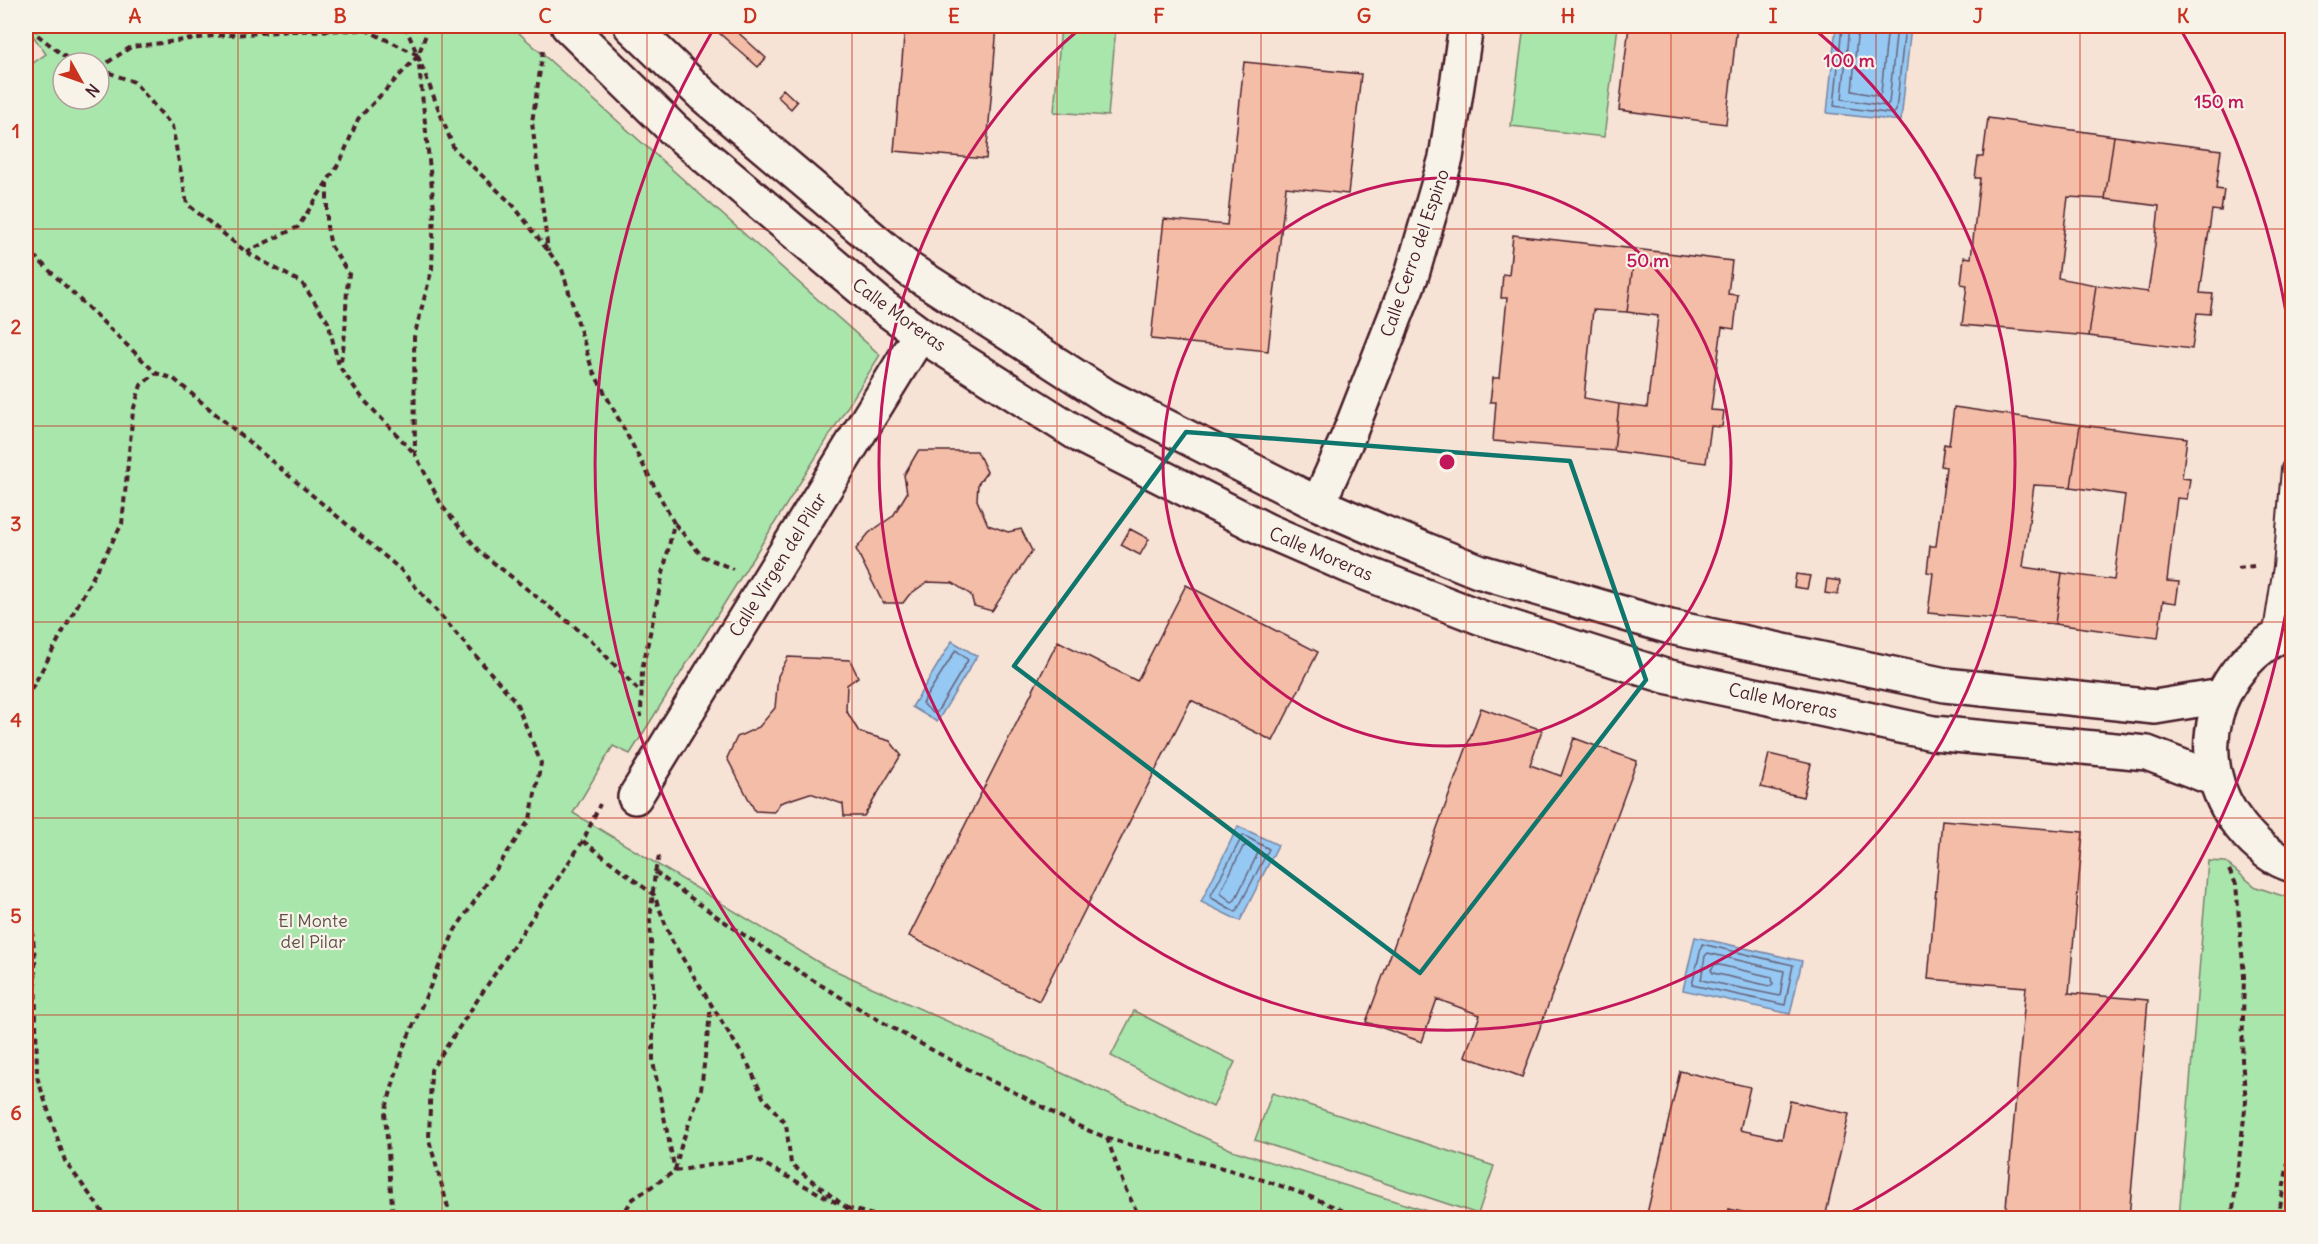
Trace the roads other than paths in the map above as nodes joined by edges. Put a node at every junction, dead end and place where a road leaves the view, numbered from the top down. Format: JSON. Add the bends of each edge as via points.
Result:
{"nodes":[{"id":1,"x":568,"y":26,"type":"edge"},
{"id":2,"x":631,"y":26,"type":"edge"},
{"id":3,"x":1466,"y":26,"type":"edge"},
{"id":4,"x":920,"y":334,"type":"junction"},
{"id":5,"x":2292,"y":469,"type":"edge"},
{"id":6,"x":1318,"y":504,"type":"junction"},
{"id":7,"x":2283,"y":634,"type":"edge"},
{"id":8,"x":2222,"y":696,"type":"junction"},
{"id":9,"x":2215,"y":779,"type":"junction"},
{"id":10,"x":635,"y":797,"type":"dead end"},
{"id":11,"x":2292,"y":865,"type":"edge"}],
"edges":[{"from":1,"to":4,"type":"street","name":"Calle Moreras","via":[[674,130]]},
{"from":2,"to":6,"type":"street","via":[[704,96],[910,270],[1106,396]]},
{"from":3,"to":6,"type":"street","name":"Calle Cerro del Espino","via":[[1446,158],[1412,274]]},
{"from":4,"to":9,"type":"street","name":"Calle Moreras","via":[[1081,436],[1258,527],[1482,618],[1665,676],[1933,732],[2147,753]]},
{"from":4,"to":10,"type":"street","name":"Calle Virgen del Pilar"},
{"from":5,"to":7,"type":"lane"},
{"from":6,"to":8,"type":"street","via":[[1478,571],[1670,627],[1945,685],[2155,707]]},
{"from":7,"to":8,"type":"street","via":[[2243,663]]},
{"from":8,"to":9,"type":"street","via":[[2213,723]]},
{"from":9,"to":11,"type":"street","via":[[2230,813],[2254,842]]}]}
